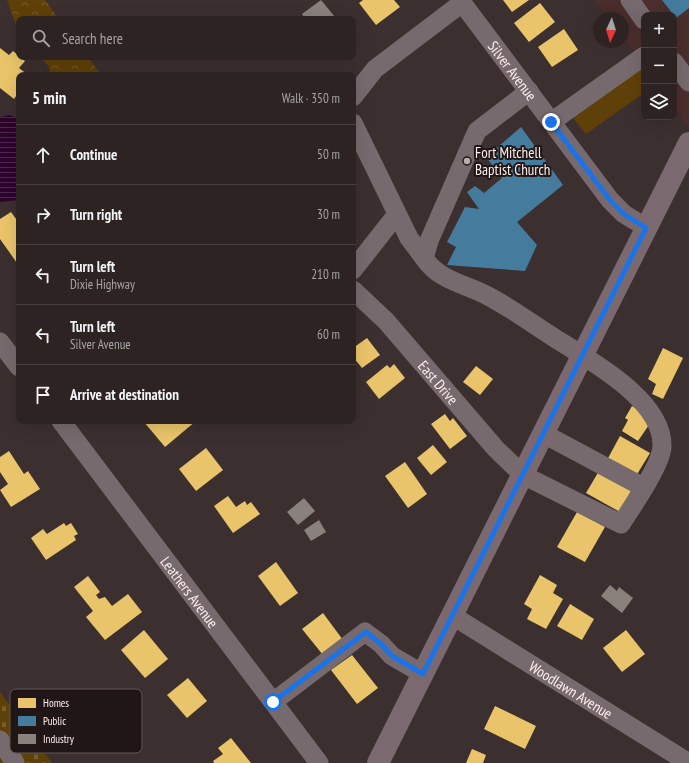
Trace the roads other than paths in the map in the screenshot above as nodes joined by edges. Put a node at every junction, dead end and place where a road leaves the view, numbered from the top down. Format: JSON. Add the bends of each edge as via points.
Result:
{"nodes":[{"id":1,"x":630,"y":0,"type":"edge"},
{"id":2,"x":461,"y":2,"type":"edge"},
{"id":3,"x":641,"y":16,"type":"edge"},
{"id":4,"x":641,"y":58,"type":"edge"},
{"id":5,"x":677,"y":66,"type":"edge"},
{"id":6,"x":689,"y":82,"type":"edge"},
{"id":7,"x":529,"y":91,"type":"junction"},
{"id":8,"x":356,"y":93,"type":"edge"},
{"id":9,"x":551,"y":122,"type":"junction"},
{"id":10,"x":356,"y":129,"type":"edge"},
{"id":11,"x":689,"y":143,"type":"edge"},
{"id":12,"x":398,"y":214,"type":"junction"},
{"id":13,"x":646,"y":228,"type":"junction"},
{"id":14,"x":424,"y":258,"type":"junction"},
{"id":15,"x":356,"y":266,"type":"edge"},
{"id":16,"x":356,"y":293,"type":"edge"},
{"id":17,"x":0,"y":342,"type":"edge"},
{"id":18,"x":582,"y":356,"type":"junction"},
{"id":19,"x":16,"y":363,"type":"edge"},
{"id":20,"x":63,"y":424,"type":"edge"},
{"id":21,"x":544,"y":434,"type":"junction"},
{"id":22,"x":523,"y":476,"type":"junction"},
{"id":23,"x":643,"y":487,"type":"junction"},
{"id":24,"x":453,"y":616,"type":"junction"},
{"id":25,"x":423,"y":674,"type":"junction"},
{"id":26,"x":273,"y":702,"type":"junction"},
{"id":27,"x":2,"y":746,"type":"edge"},
{"id":28,"x":15,"y":763,"type":"edge"},
{"id":29,"x":319,"y":763,"type":"edge"},
{"id":30,"x":378,"y":763,"type":"edge"},
{"id":31,"x":689,"y":763,"type":"edge"}],
"edges":[{"from":1,"to":3,"type":"street"},
{"from":2,"to":7,"type":"street","name":"Silver Avenue"},
{"from":2,"to":8,"type":"street","via":[[374,69]]},
{"from":4,"to":9,"type":"street"},
{"from":5,"to":6,"type":"street"},
{"from":7,"to":9,"type":"street","name":"Silver Avenue"},
{"from":7,"to":14,"type":"street","via":[[477,132]]},
{"from":9,"to":13,"type":"street","name":"Silver Avenue","via":[[610,200],[624,214]]},
{"from":10,"to":12,"type":"street"},
{"from":11,"to":13,"type":"main road"},
{"from":12,"to":14,"type":"street","via":[[409,238]]},
{"from":12,"to":15,"type":"street"},
{"from":13,"to":18,"type":"main road"},
{"from":14,"to":18,"type":"street","via":[[430,268],[441,276],[497,301]]},
{"from":16,"to":22,"type":"street","name":"East Drive","via":[[386,321],[496,449]]},
{"from":17,"to":19,"type":"street"},
{"from":18,"to":21,"type":"main road"},
{"from":18,"to":23,"type":"street","via":[[616,376],[656,421],[662,447],[660,457]]},
{"from":20,"to":26,"type":"street","name":"Leathers Avenue"},
{"from":21,"to":22,"type":"main road"},
{"from":21,"to":23,"type":"street"},
{"from":22,"to":23,"type":"street","name":"East Drive","via":[[621,524]]},
{"from":22,"to":24,"type":"main road"},
{"from":24,"to":25,"type":"main road"},
{"from":24,"to":31,"type":"street","name":"Woodlawn Avenue"},
{"from":25,"to":26,"type":"street","via":[[392,656],[366,632]]},
{"from":25,"to":30,"type":"main road"},
{"from":26,"to":29,"type":"street","name":"Leathers Avenue"},
{"from":27,"to":28,"type":"street"}]}
